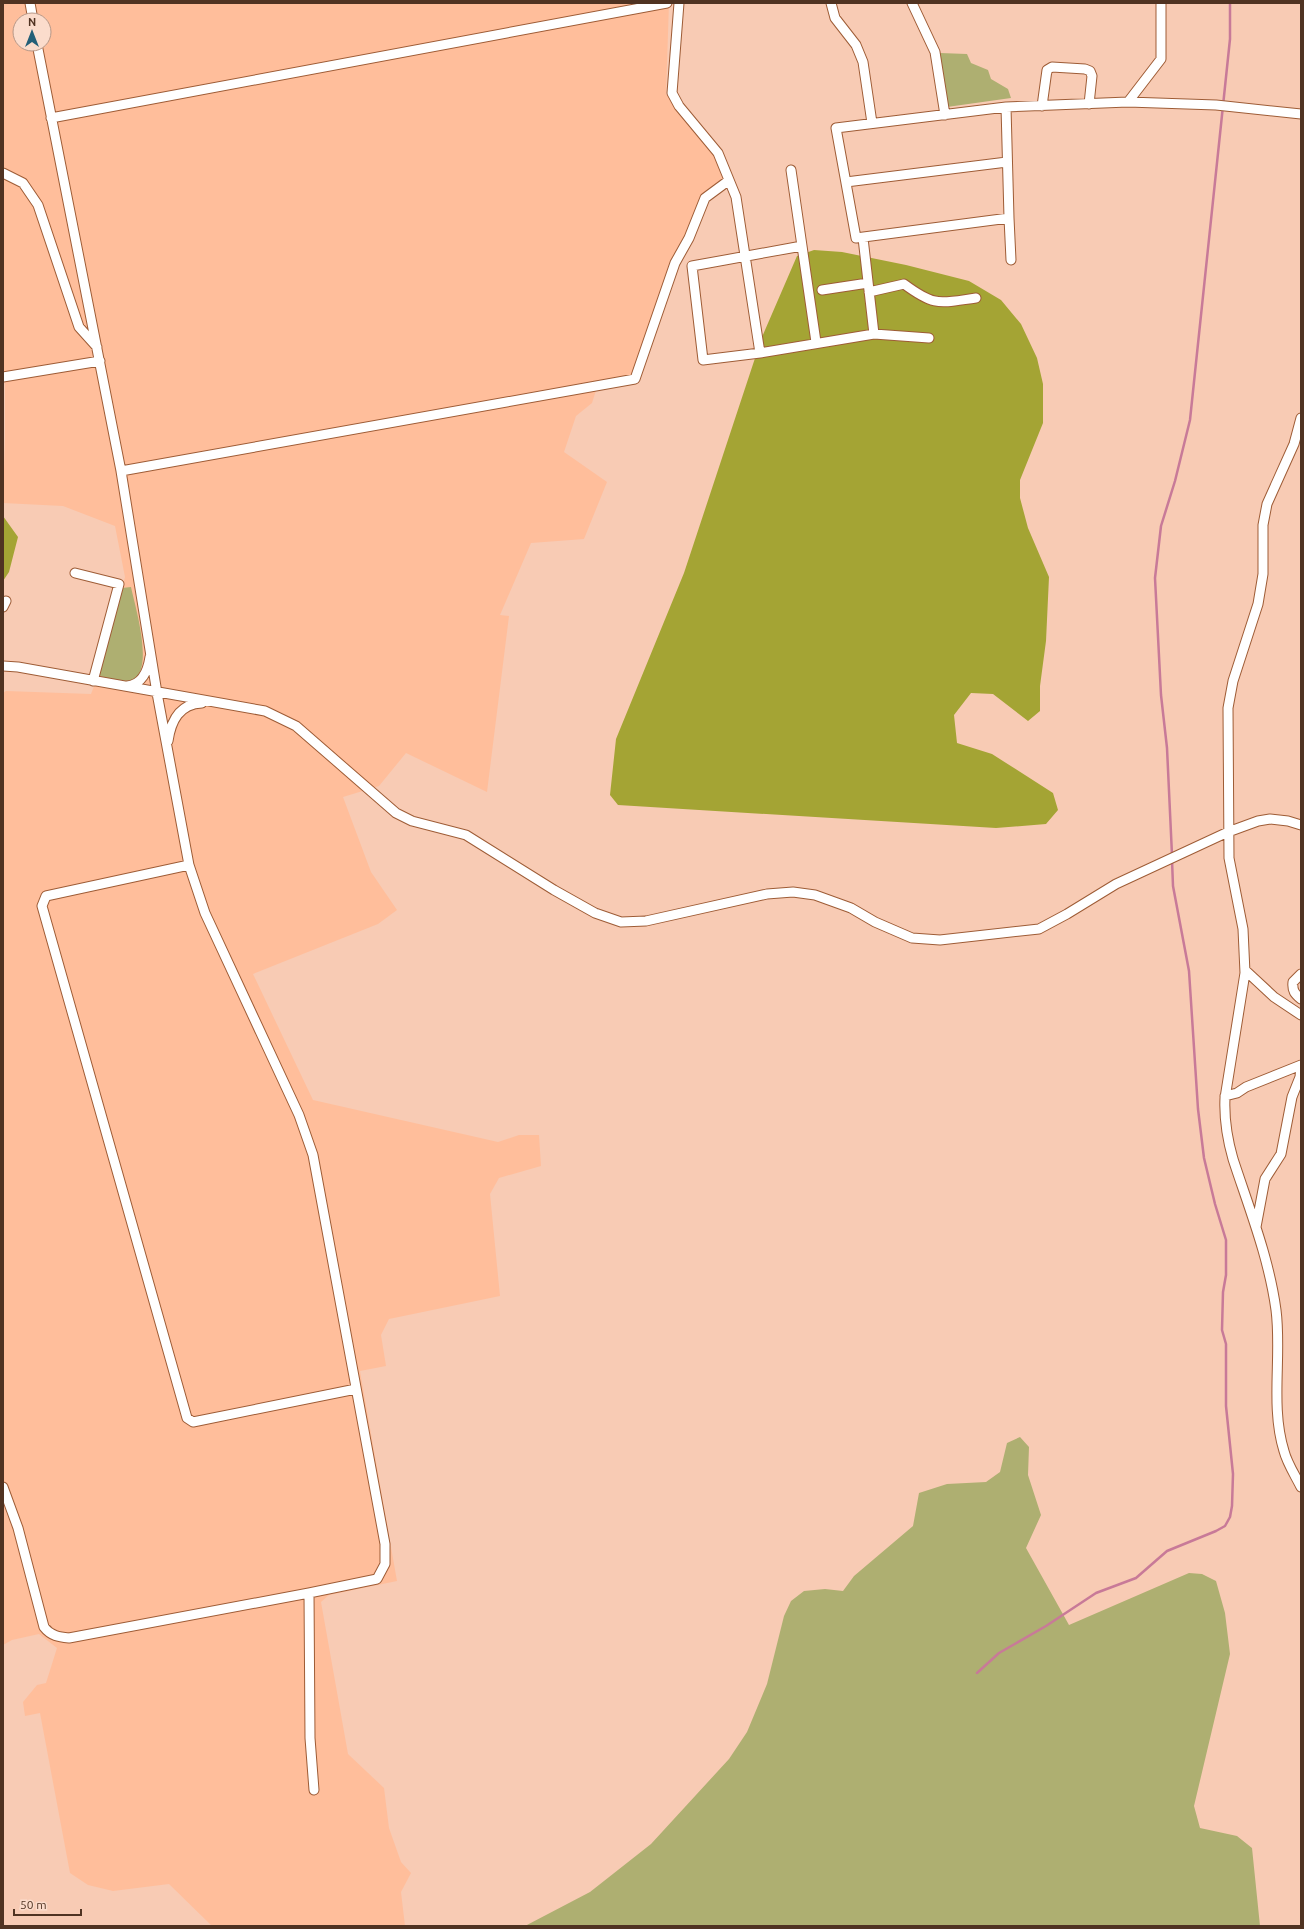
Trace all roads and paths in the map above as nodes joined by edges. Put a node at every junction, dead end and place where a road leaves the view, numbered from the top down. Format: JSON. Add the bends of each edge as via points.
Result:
{"nodes":[{"id":1,"x":667,"y":3,"type":"edge"},
{"id":2,"x":679,"y":3,"type":"edge"},
{"id":3,"x":831,"y":3,"type":"edge"},
{"id":4,"x":912,"y":3,"type":"edge"},
{"id":5,"x":1161,"y":3,"type":"edge"},
{"id":6,"x":39,"y":52,"type":"edge"},
{"id":7,"x":1128,"y":102,"type":"junction"},
{"id":8,"x":1089,"y":104,"type":"junction"},
{"id":9,"x":1042,"y":106,"type":"junction"},
{"id":10,"x":1006,"y":108,"type":"junction"},
{"id":11,"x":1301,"y":114,"type":"edge"},
{"id":12,"x":945,"y":115,"type":"junction"},
{"id":13,"x":51,"y":118,"type":"junction"},
{"id":14,"x":872,"y":123,"type":"junction"},
{"id":15,"x":1007,"y":162,"type":"junction"},
{"id":16,"x":791,"y":170,"type":"dead end"},
{"id":17,"x":3,"y":173,"type":"edge"},
{"id":18,"x":728,"y":181,"type":"junction"},
{"id":19,"x":846,"y":182,"type":"junction"},
{"id":20,"x":1009,"y":218,"type":"junction"},
{"id":21,"x":863,"y":238,"type":"junction"},
{"id":22,"x":802,"y":246,"type":"junction"},
{"id":23,"x":746,"y":256,"type":"junction"},
{"id":24,"x":1011,"y":260,"type":"dead end"},
{"id":25,"x":868,"y":287,"type":"junction"},
{"id":26,"x":822,"y":290,"type":"dead end"},
{"id":27,"x":976,"y":298,"type":"dead end"},
{"id":28,"x":874,"y":334,"type":"junction"},
{"id":29,"x":929,"y":338,"type":"dead end"},
{"id":30,"x":816,"y":342,"type":"junction"},
{"id":31,"x":98,"y":347,"type":"junction"},
{"id":32,"x":760,"y":353,"type":"junction"},
{"id":33,"x":100,"y":361,"type":"junction"},
{"id":34,"x":3,"y":377,"type":"edge"},
{"id":35,"x":1301,"y":418,"type":"edge"},
{"id":36,"x":1297,"y":445,"type":"edge"},
{"id":37,"x":121,"y":471,"type":"junction"},
{"id":38,"x":75,"y":573,"type":"dead end"},
{"id":39,"x":151,"y":652,"type":"junction"},
{"id":40,"x":3,"y":666,"type":"edge"},
{"id":41,"x":93,"y":681,"type":"junction"},
{"id":42,"x":123,"y":686,"type":"junction"},
{"id":43,"x":158,"y":693,"type":"junction"},
{"id":44,"x":213,"y":702,"type":"junction"},
{"id":45,"x":167,"y":747,"type":"junction"},
{"id":46,"x":1301,"y":825,"type":"edge"},
{"id":47,"x":1228,"y":832,"type":"junction"},
{"id":48,"x":189,"y":864,"type":"junction"},
{"id":49,"x":1245,"y":970,"type":"junction"},
{"id":50,"x":1301,"y":974,"type":"edge"},
{"id":51,"x":1301,"y":999,"type":"edge"},
{"id":52,"x":1301,"y":1016,"type":"edge"},
{"id":53,"x":1301,"y":1080,"type":"edge"},
{"id":54,"x":1295,"y":1088,"type":"junction"},
{"id":55,"x":1225,"y":1096,"type":"junction"},
{"id":56,"x":1256,"y":1229,"type":"junction"},
{"id":57,"x":356,"y":1389,"type":"junction"},
{"id":58,"x":3,"y":1487,"type":"edge"},
{"id":59,"x":1301,"y":1487,"type":"edge"},
{"id":60,"x":309,"y":1593,"type":"junction"},
{"id":61,"x":314,"y":1790,"type":"dead end"}],
"edges":[{"from":1,"to":13,"type":"street"},
{"from":2,"to":18,"type":"street","via":[[672,92],[679,106],[718,153]]},
{"from":3,"to":14,"type":"street","via":[[836,18],[856,45],[863,62]]},
{"from":4,"to":12,"type":"street","via":[[935,52]]},
{"from":5,"to":7,"type":"street","via":[[1161,59]]},
{"from":6,"to":13,"type":"street"},
{"from":7,"to":8,"type":"street"},
{"from":7,"to":11,"type":"street","via":[[1216,104]]},
{"from":8,"to":9,"type":"street"},
{"from":8,"to":9,"type":"street","via":[[1092,76],[1090,72],[1085,69],[1052,67],[1047,70]]},
{"from":9,"to":10,"type":"street"},
{"from":10,"to":12,"type":"street"},
{"from":10,"to":15,"type":"street"},
{"from":12,"to":14,"type":"street"},
{"from":13,"to":31,"type":"street"},
{"from":14,"to":19,"type":"street","via":[[836,128]]},
{"from":15,"to":19,"type":"street"},
{"from":15,"to":20,"type":"street"},
{"from":16,"to":22,"type":"street"},
{"from":17,"to":31,"type":"street","via":[[23,183],[38,205],[79,327]]},
{"from":18,"to":23,"type":"street","via":[[736,196]]},
{"from":18,"to":37,"type":"street","via":[[705,198],[675,264],[635,379]]},
{"from":19,"to":21,"type":"street","via":[[856,238]]},
{"from":20,"to":21,"type":"street"},
{"from":20,"to":24,"type":"street"},
{"from":21,"to":25,"type":"street"},
{"from":22,"to":23,"type":"street"},
{"from":22,"to":30,"type":"street"},
{"from":23,"to":32,"type":"street"},
{"from":23,"to":32,"type":"street","via":[[692,266],[703,360]]},
{"from":25,"to":26,"type":"street"},
{"from":25,"to":27,"type":"street","via":[[904,284],[923,299],[940,303]]},
{"from":25,"to":28,"type":"street"},
{"from":28,"to":29,"type":"street"},
{"from":28,"to":30,"type":"street"},
{"from":30,"to":32,"type":"street"},
{"from":31,"to":33,"type":"street"},
{"from":33,"to":34,"type":"street"},
{"from":33,"to":37,"type":"street"},
{"from":35,"to":36,"type":"street"},
{"from":36,"to":47,"type":"street","via":[[1267,504],[1263,525],[1263,574],[1258,604],[1233,681],[1228,708]]},
{"from":37,"to":39,"type":"street"},
{"from":38,"to":41,"type":"street","via":[[119,584]]},
{"from":39,"to":42,"type":"street","via":[[147,670],[142,678],[131,686]]},
{"from":39,"to":43,"type":"street"},
{"from":40,"to":41,"type":"street"},
{"from":41,"to":42,"type":"street"},
{"from":42,"to":43,"type":"street"},
{"from":43,"to":44,"type":"street"},
{"from":43,"to":45,"type":"street"},
{"from":44,"to":45,"type":"street","via":[[194,703],[182,708],[171,727]]},
{"from":44,"to":47,"type":"street","via":[[265,711],[282,718],[296,726],[396,813],[412,821],[466,835],[561,894],[621,922],[646,921],[767,894],[793,892],[815,895],[851,908],[912,938],[940,940],[1040,929],[1116,884]]},
{"from":45,"to":48,"type":"street"},
{"from":46,"to":47,"type":"street","via":[[1270,819]]},
{"from":47,"to":49,"type":"street","via":[[1229,858],[1243,929]]},
{"from":48,"to":57,"type":"street","via":[[205,913],[299,1115],[313,1155]]},
{"from":48,"to":57,"type":"street","via":[[46,896],[42,906],[187,1418],[193,1422]]},
{"from":49,"to":52,"type":"street","via":[[1274,997]]},
{"from":49,"to":55,"type":"street"},
{"from":50,"to":51,"type":"street","via":[[1293,982],[1292,987]]},
{"from":53,"to":54,"type":"street"},
{"from":54,"to":55,"type":"street","via":[[1300,1077],[1301,1065]]},
{"from":54,"to":56,"type":"street","via":[[1281,1154],[1265,1179]]},
{"from":55,"to":56,"type":"street","via":[[1227,1138]]},
{"from":56,"to":59,"type":"street","via":[[1270,1275],[1276,1311],[1279,1428],[1284,1452]]},
{"from":57,"to":60,"type":"street","via":[[385,1544],[385,1564],[377,1578]]},
{"from":58,"to":60,"type":"street","via":[[18,1528],[44,1627],[57,1637],[69,1638]]},
{"from":60,"to":61,"type":"street","via":[[310,1738]]}]}
